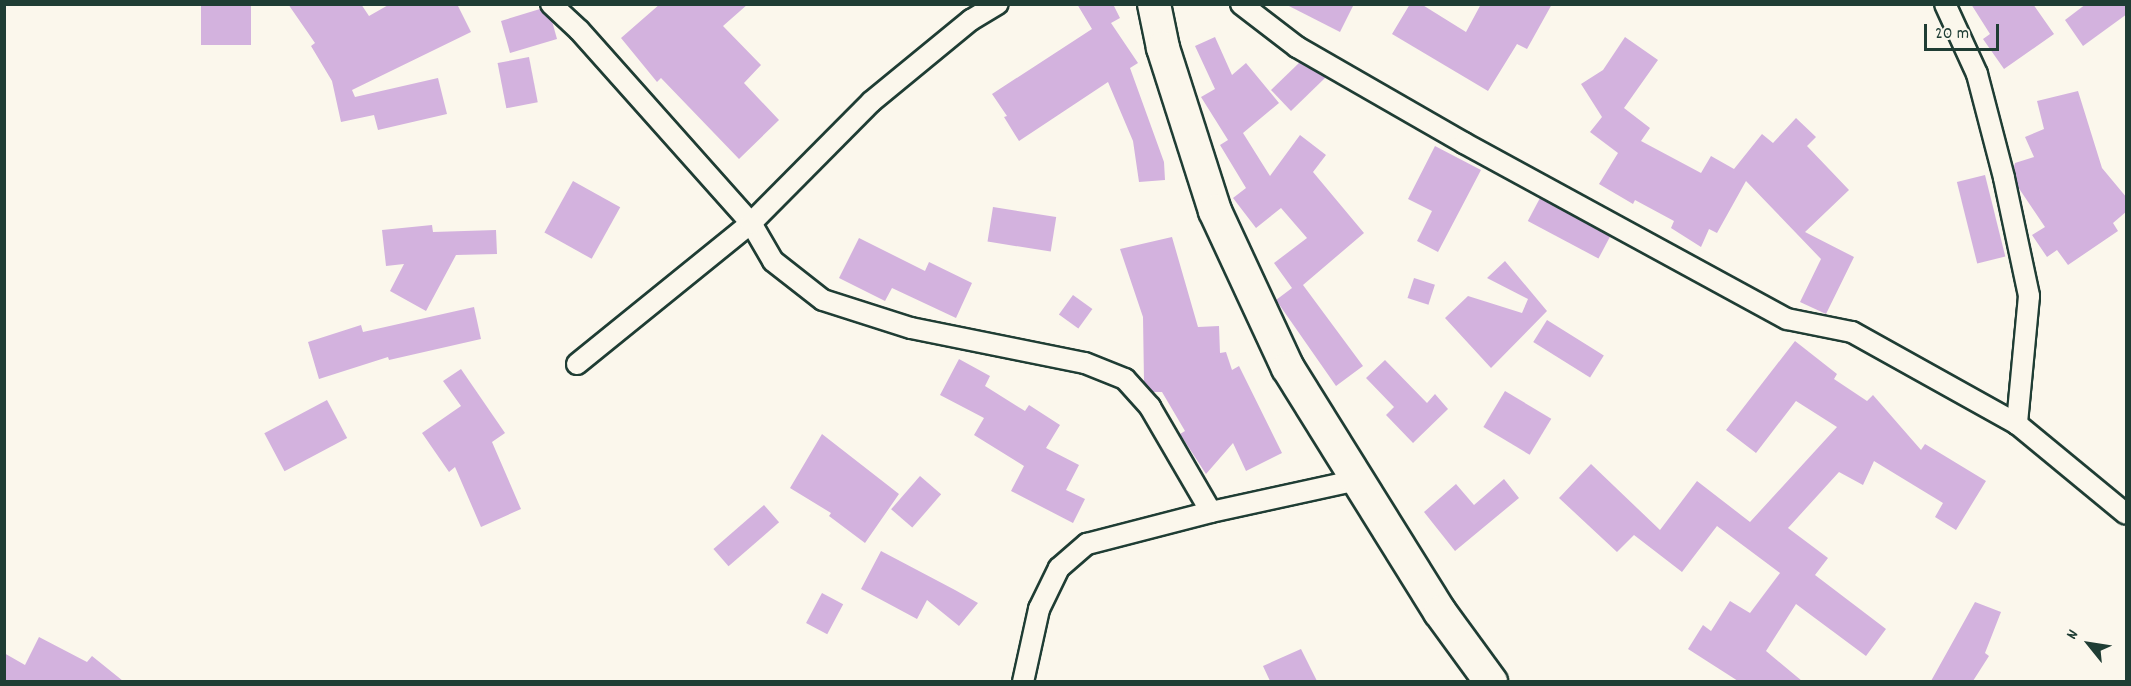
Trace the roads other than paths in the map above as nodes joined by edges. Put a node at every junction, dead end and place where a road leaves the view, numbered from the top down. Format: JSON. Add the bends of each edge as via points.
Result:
{"nodes":[{"id":1,"x":551,"y":4,"type":"edge"},
{"id":2,"x":998,"y":4,"type":"edge"},
{"id":3,"x":1154,"y":4,"type":"edge"},
{"id":4,"x":1241,"y":4,"type":"edge"},
{"id":5,"x":1945,"y":4,"type":"edge"},
{"id":6,"x":751,"y":223,"type":"junction"},
{"id":7,"x":577,"y":364,"type":"dead end"},
{"id":8,"x":2017,"y":424,"type":"junction"},
{"id":9,"x":1358,"y":480,"type":"junction"},
{"id":10,"x":1211,"y":512,"type":"junction"},
{"id":11,"x":2127,"y":514,"type":"edge"},
{"id":12,"x":1023,"y":681,"type":"edge"},
{"id":13,"x":1491,"y":681,"type":"edge"}],
"edges":[{"from":1,"to":6,"type":"street","via":[[579,30]]},
{"from":2,"to":6,"type":"street","via":[[971,20],[871,102]]},
{"from":3,"to":9,"type":"main road","via":[[1163,48],[1215,210],[1288,368]]},
{"from":4,"to":8,"type":"street","via":[[1297,46],[1366,86],[1766,308],[1787,319],[1852,332]]},
{"from":5,"to":8,"type":"street","via":[[1977,74],[2029,296]]},
{"from":6,"to":7,"type":"street"},
{"from":6,"to":10,"type":"street","via":[[773,261],[823,300],[912,328],[1085,363],[1125,379],[1150,407]]},
{"from":8,"to":11,"type":"street"},
{"from":9,"to":10,"type":"street"},
{"from":9,"to":13,"type":"main road","via":[[1440,612]]},
{"from":10,"to":12,"type":"street","via":[[1087,544],[1059,568],[1039,609]]}]}
